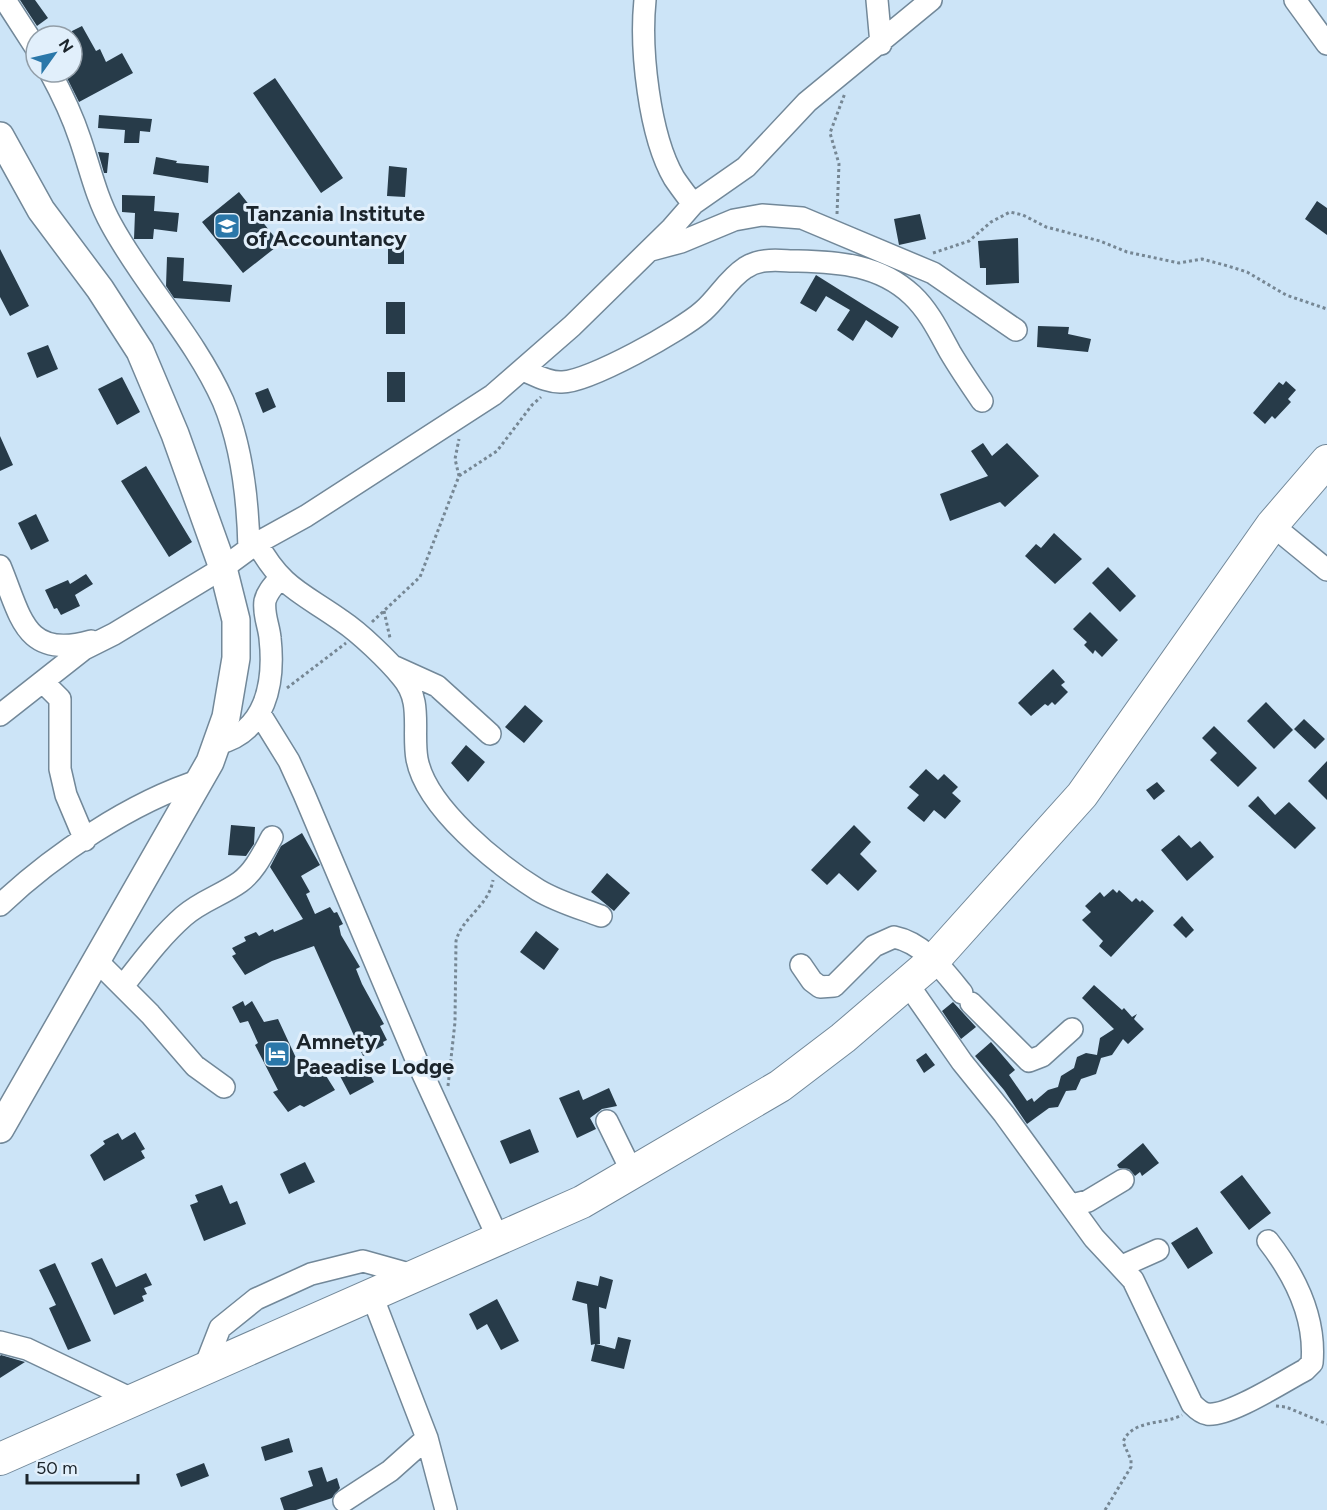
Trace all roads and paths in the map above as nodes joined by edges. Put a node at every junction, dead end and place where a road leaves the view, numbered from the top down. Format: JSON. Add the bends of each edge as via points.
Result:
{"nodes":[{"id":1,"x":5,"y":0,"type":"edge"},
{"id":2,"x":645,"y":0,"type":"edge"},
{"id":3,"x":877,"y":0,"type":"edge"},
{"id":4,"x":931,"y":0,"type":"edge"},
{"id":5,"x":1295,"y":0,"type":"edge"},
{"id":6,"x":24,"y":29,"type":"edge"},
{"id":7,"x":1324,"y":35,"type":"edge"},
{"id":8,"x":881,"y":44,"type":"junction"},
{"id":9,"x":845,"y":73,"type":"junction"},
{"id":10,"x":56,"y":84,"type":"edge"},
{"id":11,"x":2,"y":142,"type":"edge"},
{"id":12,"x":693,"y":204,"type":"junction"},
{"id":13,"x":838,"y":233,"type":"junction"},
{"id":14,"x":648,"y":251,"type":"junction"},
{"id":15,"x":906,"y":261,"type":"junction"},
{"id":16,"x":1327,"y":309,"type":"edge"},
{"id":17,"x":1016,"y":330,"type":"dead end"},
{"id":18,"x":523,"y":370,"type":"junction"},
{"id":19,"x":562,"y":382,"type":"junction"},
{"id":20,"x":982,"y":401,"type":"dead end"},
{"id":21,"x":463,"y":416,"type":"junction"},
{"id":22,"x":1327,"y":461,"type":"edge"},
{"id":23,"x":459,"y":476,"type":"junction"},
{"id":24,"x":1272,"y":525,"type":"junction"},
{"id":25,"x":253,"y":546,"type":"junction"},
{"id":26,"x":0,"y":566,"type":"edge"},
{"id":27,"x":223,"y":568,"type":"junction"},
{"id":28,"x":1327,"y":570,"type":"edge"},
{"id":29,"x":280,"y":578,"type":"junction"},
{"id":30,"x":358,"y":633,"type":"junction"},
{"id":31,"x":114,"y":634,"type":"junction"},
{"id":32,"x":391,"y":665,"type":"junction"},
{"id":33,"x":44,"y":682,"type":"junction"},
{"id":34,"x":262,"y":709,"type":"junction"},
{"id":35,"x":0,"y":715,"type":"edge"},
{"id":36,"x":490,"y":734,"type":"dead end"},
{"id":37,"x":218,"y":744,"type":"junction"},
{"id":38,"x":201,"y":780,"type":"junction"},
{"id":39,"x":272,"y":837,"type":"dead end"},
{"id":40,"x":85,"y":840,"type":"junction"},
{"id":41,"x":484,"y":850,"type":"junction"},
{"id":42,"x":0,"y":905,"type":"edge"},
{"id":43,"x":601,"y":916,"type":"dead end"},
{"id":44,"x":96,"y":960,"type":"junction"},
{"id":45,"x":934,"y":960,"type":"junction"},
{"id":46,"x":801,"y":965,"type":"dead end"},
{"id":47,"x":907,"y":984,"type":"junction"},
{"id":48,"x":123,"y":986,"type":"junction"},
{"id":49,"x":1072,"y":1029,"type":"dead end"},
{"id":50,"x":224,"y":1088,"type":"dead end"},
{"id":51,"x":441,"y":1117,"type":"junction"},
{"id":52,"x":607,"y":1121,"type":"dead end"},
{"id":53,"x":0,"y":1128,"type":"edge"},
{"id":54,"x":633,"y":1174,"type":"junction"},
{"id":55,"x":1123,"y":1180,"type":"dead end"},
{"id":56,"x":1072,"y":1205,"type":"junction"},
{"id":57,"x":498,"y":1238,"type":"junction"},
{"id":58,"x":1268,"y":1241,"type":"dead end"},
{"id":59,"x":1158,"y":1250,"type":"dead end"},
{"id":60,"x":1122,"y":1266,"type":"junction"},
{"id":61,"x":413,"y":1275,"type":"junction"},
{"id":62,"x":371,"y":1293,"type":"junction"},
{"id":63,"x":0,"y":1342,"type":"edge"},
{"id":64,"x":204,"y":1369,"type":"junction"},
{"id":65,"x":1251,"y":1399,"type":"junction"},
{"id":66,"x":134,"y":1400,"type":"junction"},
{"id":67,"x":1192,"y":1404,"type":"junction"},
{"id":68,"x":1327,"y":1424,"type":"edge"},
{"id":69,"x":427,"y":1438,"type":"junction"},
{"id":70,"x":0,"y":1459,"type":"edge"},
{"id":71,"x":344,"y":1501,"type":"dead end"},
{"id":72,"x":446,"y":1510,"type":"edge"},
{"id":73,"x":1105,"y":1510,"type":"edge"}],
"edges":[{"from":1,"to":6,"type":"street"},
{"from":2,"to":12,"type":"street","via":[[644,48],[658,134],[674,177]]},
{"from":3,"to":8,"type":"street"},
{"from":4,"to":8,"type":"street"},
{"from":5,"to":7,"type":"street"},
{"from":8,"to":9,"type":"street"},
{"from":9,"to":12,"type":"street","via":[[807,102],[746,167]]},
{"from":9,"to":13,"type":"path","via":[[843,100],[830,133],[840,170]]},
{"from":10,"to":25,"type":"street","via":[[69,108],[111,226],[223,400],[232,426]]},
{"from":11,"to":27,"type":"main road","via":[[41,210],[140,351]]},
{"from":12,"to":14,"type":"street"},
{"from":13,"to":14,"type":"street","via":[[802,218],[762,215],[734,220]]},
{"from":13,"to":15,"type":"street"},
{"from":14,"to":18,"type":"street"},
{"from":15,"to":16,"type":"path","via":[[969,242],[991,222],[1010,212],[1127,252],[1179,263],[1202,259],[1228,266],[1247,272],[1286,295]]},
{"from":15,"to":17,"type":"street","via":[[952,284]]},
{"from":18,"to":19,"type":"street"},
{"from":18,"to":21,"type":"street"},
{"from":19,"to":20,"type":"street","via":[[616,362],[686,324],[746,267],[777,259],[822,260],[879,272],[896,281],[929,315]]},
{"from":19,"to":23,"type":"path","via":[[532,405],[497,451]]},
{"from":21,"to":23,"type":"path","via":[[455,459]]},
{"from":21,"to":25,"type":"street"},
{"from":22,"to":24,"type":"highway"},
{"from":23,"to":30,"type":"path","via":[[416,583]]},
{"from":24,"to":28,"type":"street"},
{"from":24,"to":45,"type":"highway","via":[[1082,795]]},
{"from":25,"to":27,"type":"street"},
{"from":25,"to":29,"type":"street"},
{"from":26,"to":31,"type":"street","via":[[28,632],[38,640],[54,647],[68,647]]},
{"from":27,"to":31,"type":"street"},
{"from":27,"to":37,"type":"main road","via":[[236,620],[236,658]]},
{"from":29,"to":30,"type":"street"},
{"from":29,"to":34,"type":"street","via":[[266,600],[269,685]]},
{"from":30,"to":32,"type":"street"},
{"from":30,"to":34,"type":"path"},
{"from":31,"to":33,"type":"street","via":[[84,649]]},
{"from":32,"to":36,"type":"street","via":[[437,686]]},
{"from":32,"to":41,"type":"street","via":[[413,696],[421,773],[442,807]]},
{"from":33,"to":35,"type":"street"},
{"from":33,"to":40,"type":"street","via":[[60,699],[60,769]]},
{"from":34,"to":37,"type":"street","via":[[239,738]]},
{"from":34,"to":51,"type":"street","via":[[304,794]]},
{"from":37,"to":38,"type":"main road"},
{"from":38,"to":40,"type":"street","via":[[156,796]]},
{"from":38,"to":44,"type":"main road"},
{"from":39,"to":48,"type":"street","via":[[239,883],[201,902],[184,916]]},
{"from":40,"to":42,"type":"street","via":[[23,883]]},
{"from":41,"to":43,"type":"street","via":[[538,890]]},
{"from":41,"to":51,"type":"path","via":[[492,868],[492,888],[458,932],[454,1040]]},
{"from":44,"to":48,"type":"street"},
{"from":44,"to":53,"type":"main road"},
{"from":45,"to":46,"type":"street","via":[[904,939],[884,939],[839,982],[826,989],[812,981]]},
{"from":45,"to":47,"type":"highway"},
{"from":45,"to":49,"type":"street","via":[[1029,1061],[1042,1056]]},
{"from":47,"to":54,"type":"highway","via":[[780,1086]]},
{"from":47,"to":56,"type":"street"},
{"from":48,"to":50,"type":"street","via":[[195,1066]]},
{"from":51,"to":57,"type":"street"},
{"from":52,"to":54,"type":"street"},
{"from":54,"to":57,"type":"highway","via":[[582,1202]]},
{"from":55,"to":56,"type":"street","via":[[1088,1201]]},
{"from":56,"to":60,"type":"street","via":[[1094,1238]]},
{"from":57,"to":61,"type":"highway"},
{"from":58,"to":65,"type":"street","via":[[1308,1311],[1313,1336],[1312,1363]]},
{"from":59,"to":60,"type":"street"},
{"from":60,"to":67,"type":"street","via":[[1152,1316]]},
{"from":61,"to":62,"type":"highway"},
{"from":61,"to":64,"type":"street","via":[[363,1261],[311,1274],[256,1299],[220,1328]]},
{"from":62,"to":64,"type":"highway"},
{"from":62,"to":69,"type":"street"},
{"from":63,"to":66,"type":"street","via":[[27,1349]]},
{"from":64,"to":66,"type":"highway"},
{"from":65,"to":67,"type":"street","via":[[1220,1413],[1208,1414]]},
{"from":65,"to":68,"type":"path","via":[[1267,1406],[1286,1407]]},
{"from":66,"to":70,"type":"highway"},
{"from":67,"to":73,"type":"path","via":[[1179,1417],[1145,1424],[1126,1436],[1131,1467]]},
{"from":69,"to":71,"type":"street","via":[[390,1471]]},
{"from":69,"to":72,"type":"street"}]}
